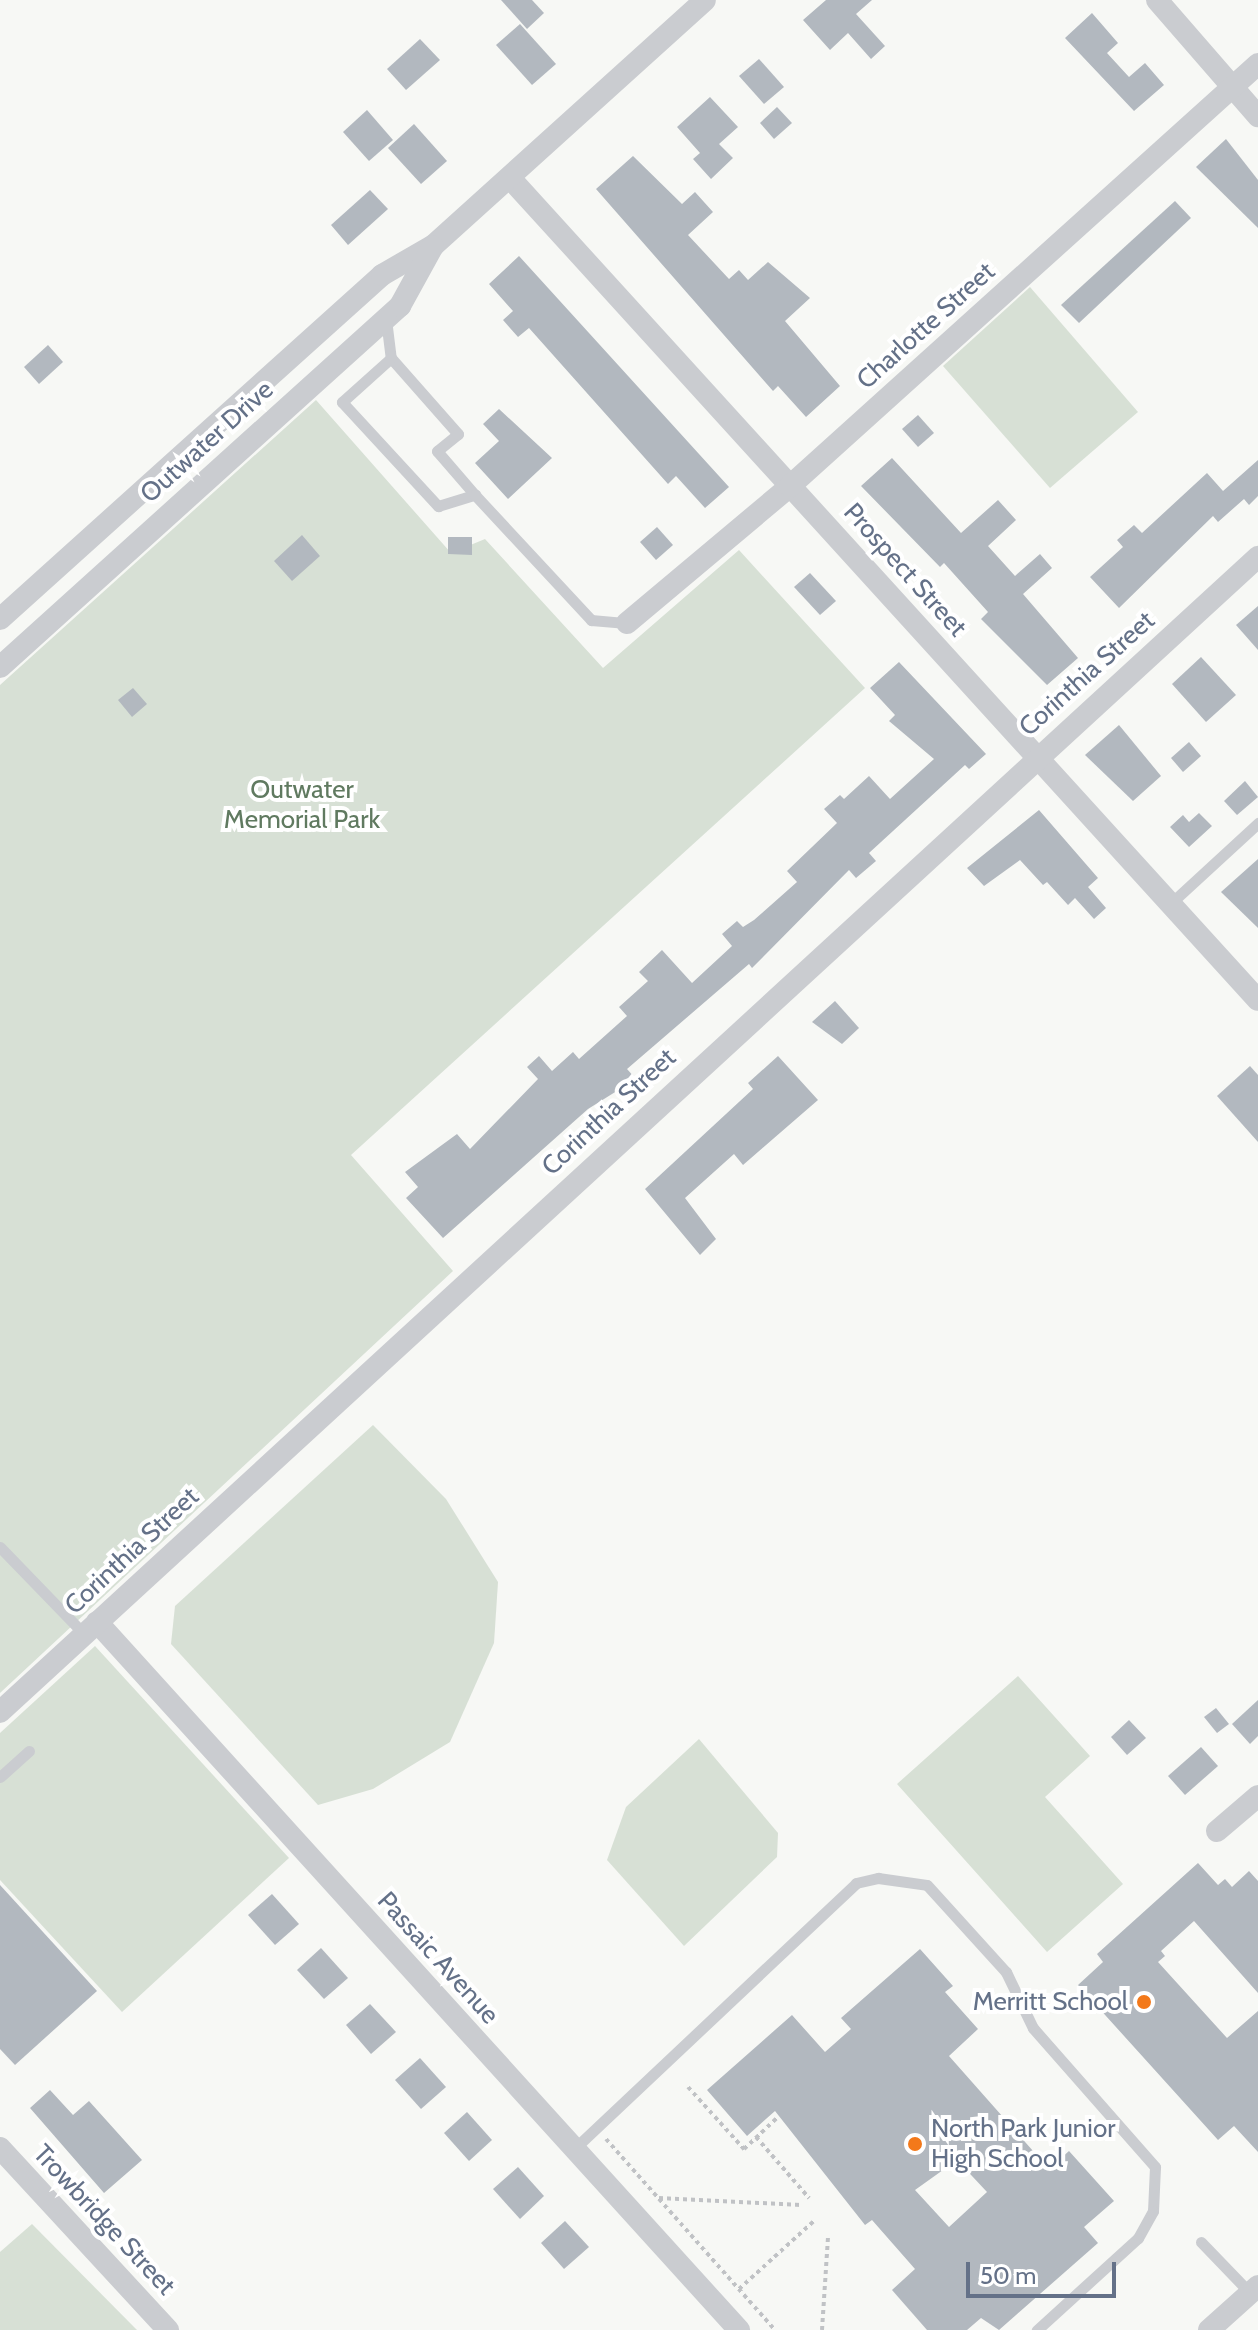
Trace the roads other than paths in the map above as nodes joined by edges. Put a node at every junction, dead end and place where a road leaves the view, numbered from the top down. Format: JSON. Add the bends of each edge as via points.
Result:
{"nodes":[{"id":1,"x":705,"y":0,"type":"edge"},
{"id":2,"x":1157,"y":0,"type":"edge"},
{"id":3,"x":1258,"y":64,"type":"edge"},
{"id":4,"x":1232,"y":87,"type":"junction"},
{"id":5,"x":1258,"y":116,"type":"edge"},
{"id":6,"x":510,"y":178,"type":"junction"},
{"id":7,"x":434,"y":245,"type":"junction"},
{"id":8,"x":386,"y":319,"type":"junction"},
{"id":9,"x":391,"y":358,"type":"junction"},
{"id":10,"x":790,"y":486,"type":"junction"},
{"id":11,"x":475,"y":495,"type":"junction"},
{"id":12,"x":1258,"y":557,"type":"edge"},
{"id":13,"x":0,"y":619,"type":"edge"},
{"id":14,"x":627,"y":623,"type":"joint"},
{"id":15,"x":0,"y":667,"type":"edge"},
{"id":16,"x":1037,"y":756,"type":"junction"},
{"id":17,"x":1258,"y":823,"type":"edge"},
{"id":18,"x":1170,"y":904,"type":"junction"},
{"id":19,"x":1258,"y":1000,"type":"edge"},
{"id":20,"x":0,"y":1547,"type":"edge"},
{"id":21,"x":90,"y":1628,"type":"junction"},
{"id":22,"x":0,"y":1712,"type":"edge"},
{"id":23,"x":29,"y":1751,"type":"dead end"},
{"id":24,"x":0,"y":1777,"type":"edge"},
{"id":25,"x":1258,"y":1796,"type":"edge"},
{"id":26,"x":1217,"y":1831,"type":"dead end"},
{"id":27,"x":0,"y":2148,"type":"edge"},
{"id":28,"x":574,"y":2149,"type":"junction"},
{"id":29,"x":1201,"y":2242,"type":"dead end"},
{"id":30,"x":1254,"y":2290,"type":"edge"},
{"id":31,"x":168,"y":2330,"type":"edge"},
{"id":32,"x":739,"y":2330,"type":"edge"},
{"id":33,"x":1037,"y":2330,"type":"edge"},
{"id":34,"x":1209,"y":2330,"type":"edge"}],
"edges":[{"from":1,"to":6,"type":"street","name":"Outwater Drive"},
{"from":2,"to":4,"type":"street"},
{"from":3,"to":4,"type":"street","name":"Charlotte Street"},
{"from":4,"to":5,"type":"street"},
{"from":4,"to":10,"type":"street","name":"Charlotte Street"},
{"from":6,"to":7,"type":"street","name":"Outwater Drive"},
{"from":6,"to":10,"type":"street","name":"Prospect Street"},
{"from":7,"to":8,"type":"street","name":"Outwater Drive","via":[[400,306]]},
{"from":7,"to":13,"type":"street","name":"Outwater Drive","via":[[382,275]]},
{"from":8,"to":9,"type":"lane"},
{"from":8,"to":15,"type":"street","name":"Outwater Drive"},
{"from":9,"to":11,"type":"lane","via":[[458,434],[437,451]]},
{"from":9,"to":11,"type":"lane","via":[[342,402],[438,506]]},
{"from":10,"to":14,"type":"street","name":"Charlotte Street"},
{"from":10,"to":16,"type":"street","name":"Prospect Street"},
{"from":11,"to":14,"type":"lane","via":[[591,620]]},
{"from":12,"to":16,"type":"street","name":"Corinthia Street"},
{"from":16,"to":18,"type":"street","name":"Prospect Street"},
{"from":16,"to":21,"type":"street","name":"Corinthia Street"},
{"from":17,"to":18,"type":"lane"},
{"from":18,"to":19,"type":"street","name":"Prospect Street"},
{"from":20,"to":21,"type":"lane"},
{"from":21,"to":22,"type":"street","name":"Corinthia Street"},
{"from":21,"to":28,"type":"street","name":"Passaic Avenue"},
{"from":23,"to":24,"type":"lane"},
{"from":25,"to":26,"type":"street"},
{"from":27,"to":31,"type":"street","name":"Trowbridge Street"},
{"from":28,"to":32,"type":"street","name":"Passaic Avenue"},
{"from":28,"to":33,"type":"lane","via":[[856,1883],[878,1878],[927,1885],[1006,1972],[1033,2028],[1155,2167],[1153,2211],[1138,2238]]},
{"from":29,"to":30,"type":"lane"},
{"from":30,"to":34,"type":"street"}]}
